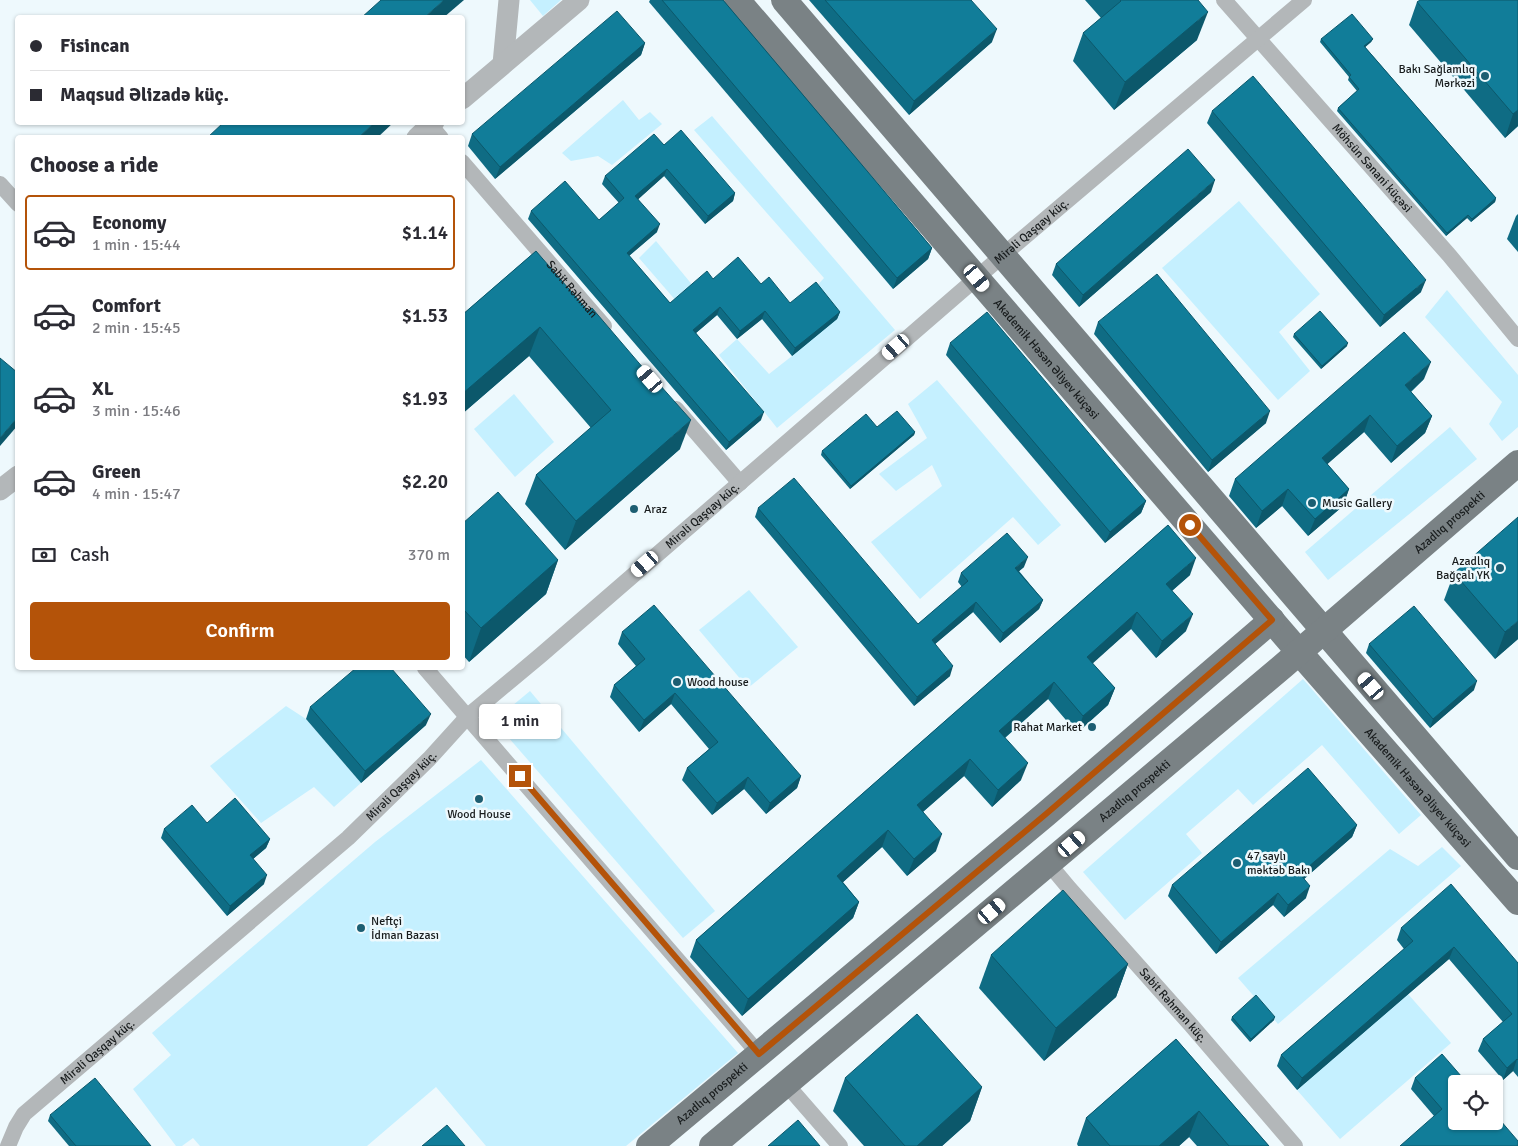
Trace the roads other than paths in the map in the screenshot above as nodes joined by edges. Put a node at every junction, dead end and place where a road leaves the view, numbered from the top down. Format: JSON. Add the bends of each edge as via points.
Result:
{"nodes":[{"id":1,"x":509,"y":0,"type":"edge"},
{"id":2,"x":579,"y":0,"type":"edge"},
{"id":3,"x":737,"y":0,"type":"edge"},
{"id":4,"x":784,"y":0,"type":"edge"},
{"id":5,"x":1224,"y":0,"type":"edge"},
{"id":6,"x":1304,"y":0,"type":"edge"},
{"id":7,"x":1258,"y":39,"type":"junction"},
{"id":8,"x":503,"y":64,"type":"junction"},
{"id":9,"x":465,"y":96,"type":"edge"},
{"id":10,"x":465,"y":165,"type":"edge"},
{"id":11,"x":0,"y":184,"type":"edge"},
{"id":12,"x":15,"y":201,"type":"edge"},
{"id":13,"x":1002,"y":256,"type":"junction"},
{"id":14,"x":977,"y":278,"type":"junction"},
{"id":15,"x":613,"y":336,"type":"edge"},
{"id":16,"x":1518,"y":339,"type":"edge"},
{"id":17,"x":669,"y":401,"type":"edge"},
{"id":18,"x":1518,"y":463,"type":"edge"},
{"id":19,"x":15,"y":478,"type":"edge"},
{"id":20,"x":740,"y":483,"type":"junction"},
{"id":21,"x":0,"y":490,"type":"edge"},
{"id":22,"x":1262,"y":620,"type":"junction"},
{"id":23,"x":1329,"y":625,"type":"junction"},
{"id":24,"x":1291,"y":659,"type":"junction"},
{"id":25,"x":427,"y":670,"type":"edge"},
{"id":26,"x":468,"y":716,"type":"junction"},
{"id":27,"x":1518,"y":858,"type":"edge"},
{"id":28,"x":1049,"y":864,"type":"junction"},
{"id":29,"x":1518,"y":902,"type":"edge"},
{"id":30,"x":759,"y":1054,"type":"junction"},
{"id":31,"x":786,"y":1084,"type":"junction"},
{"id":32,"x":8,"y":1146,"type":"edge"},
{"id":33,"x":649,"y":1146,"type":"edge"},
{"id":34,"x":712,"y":1146,"type":"edge"},
{"id":35,"x":840,"y":1146,"type":"edge"},
{"id":36,"x":1295,"y":1146,"type":"edge"}],
"edges":[{"from":1,"to":8,"type":"street"},
{"from":2,"to":8,"type":"street"},
{"from":3,"to":14,"type":"main road","name":"Akademik Həsən Əliyev küçəsi"},
{"from":4,"to":13,"type":"main road"},
{"from":5,"to":7,"type":"street","name":"Möhsün Sənani küçəsi"},
{"from":6,"to":7,"type":"street","name":"Mirəli Qaşqay küç."},
{"from":7,"to":13,"type":"street","name":"Mirəli Qaşqay küç."},
{"from":7,"to":16,"type":"street","name":"Möhsün Sənani küçəsi"},
{"from":8,"to":9,"type":"street"},
{"from":10,"to":15,"type":"street","name":"Sabit Rəhman"},
{"from":11,"to":12,"type":"street"},
{"from":13,"to":14,"type":"street","name":"Mirəli Qaşqay küç."},
{"from":13,"to":23,"type":"main road","via":[[1283,583]]},
{"from":14,"to":20,"type":"street","name":"Mirəli Qaşqay küç."},
{"from":14,"to":22,"type":"main road","name":"Akademik Həsən Əliyev küçəsi"},
{"from":17,"to":20,"type":"street"},
{"from":18,"to":23,"type":"main road","name":"Azadlıq prospekti"},
{"from":19,"to":21,"type":"street"},
{"from":20,"to":26,"type":"street","name":"Mirəli Qaşqay küç."},
{"from":22,"to":24,"type":"main road","name":"Akademik Həsən Əliyev küçəsi"},
{"from":22,"to":30,"type":"main road","name":"Azadlıq prospekti","via":[[1046,814]]},
{"from":23,"to":24,"type":"main road","name":"Azadlıq prospekti"},
{"from":23,"to":27,"type":"main road","via":[[1342,653]]},
{"from":24,"to":28,"type":"main road","name":"Azadlıq prospekti"},
{"from":24,"to":29,"type":"main road","name":"Akademik Həsən Əliyev küçəsi","via":[[1318,673]]},
{"from":25,"to":26,"type":"street"},
{"from":26,"to":30,"type":"street"},
{"from":26,"to":32,"type":"street","name":"Mirəli Qaşqay küç.","via":[[348,838],[24,1114]]},
{"from":28,"to":31,"type":"main road","name":"Azadlıq prospekti"},
{"from":28,"to":36,"type":"street","name":"Sabit Rəhman küç."},
{"from":30,"to":33,"type":"main road","name":"Azadlıq prospekti"},
{"from":31,"to":34,"type":"main road","name":"Azadlıq prospekti"},
{"from":31,"to":35,"type":"street"}]}
